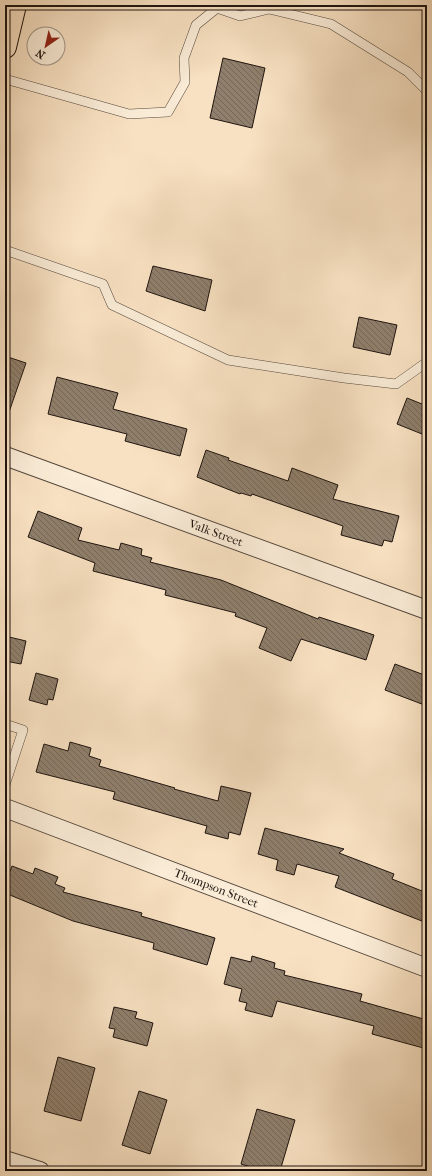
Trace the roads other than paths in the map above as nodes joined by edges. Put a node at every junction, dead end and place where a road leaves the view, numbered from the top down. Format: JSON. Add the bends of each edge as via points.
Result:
{"nodes":[{"id":1,"x":15,"y":5,"type":"edge"},
{"id":2,"x":5,"y":47,"type":"edge"},
{"id":3,"x":5,"y":79,"type":"edge"},
{"id":4,"x":427,"y":91,"type":"edge"},
{"id":5,"x":5,"y":250,"type":"edge"},
{"id":6,"x":427,"y":362,"type":"edge"},
{"id":7,"x":5,"y":456,"type":"edge"},
{"id":8,"x":427,"y":610,"type":"edge"},
{"id":9,"x":5,"y":724,"type":"edge"},
{"id":10,"x":6,"y":780,"type":"edge"},
{"id":11,"x":5,"y":808,"type":"edge"},
{"id":12,"x":427,"y":968,"type":"edge"},
{"id":13,"x":5,"y":1160,"type":"edge"},
{"id":14,"x":40,"y":1171,"type":"edge"}],
"edges":[{"from":1,"to":2,"type":"main road"},
{"from":3,"to":4,"type":"lane","via":[[129,114],[168,112],[186,82],[184,58],[196,25],[217,8],[240,16],[269,8],[331,24],[408,72]]},
{"from":5,"to":6,"type":"lane","via":[[103,284],[112,305],[228,360],[396,384]]},
{"from":7,"to":8,"type":"street","name":"Valk Street"},
{"from":9,"to":10,"type":"lane","via":[[23,730]]},
{"from":11,"to":12,"type":"street","name":"Thompson Street"},
{"from":13,"to":14,"type":"street"}]}
